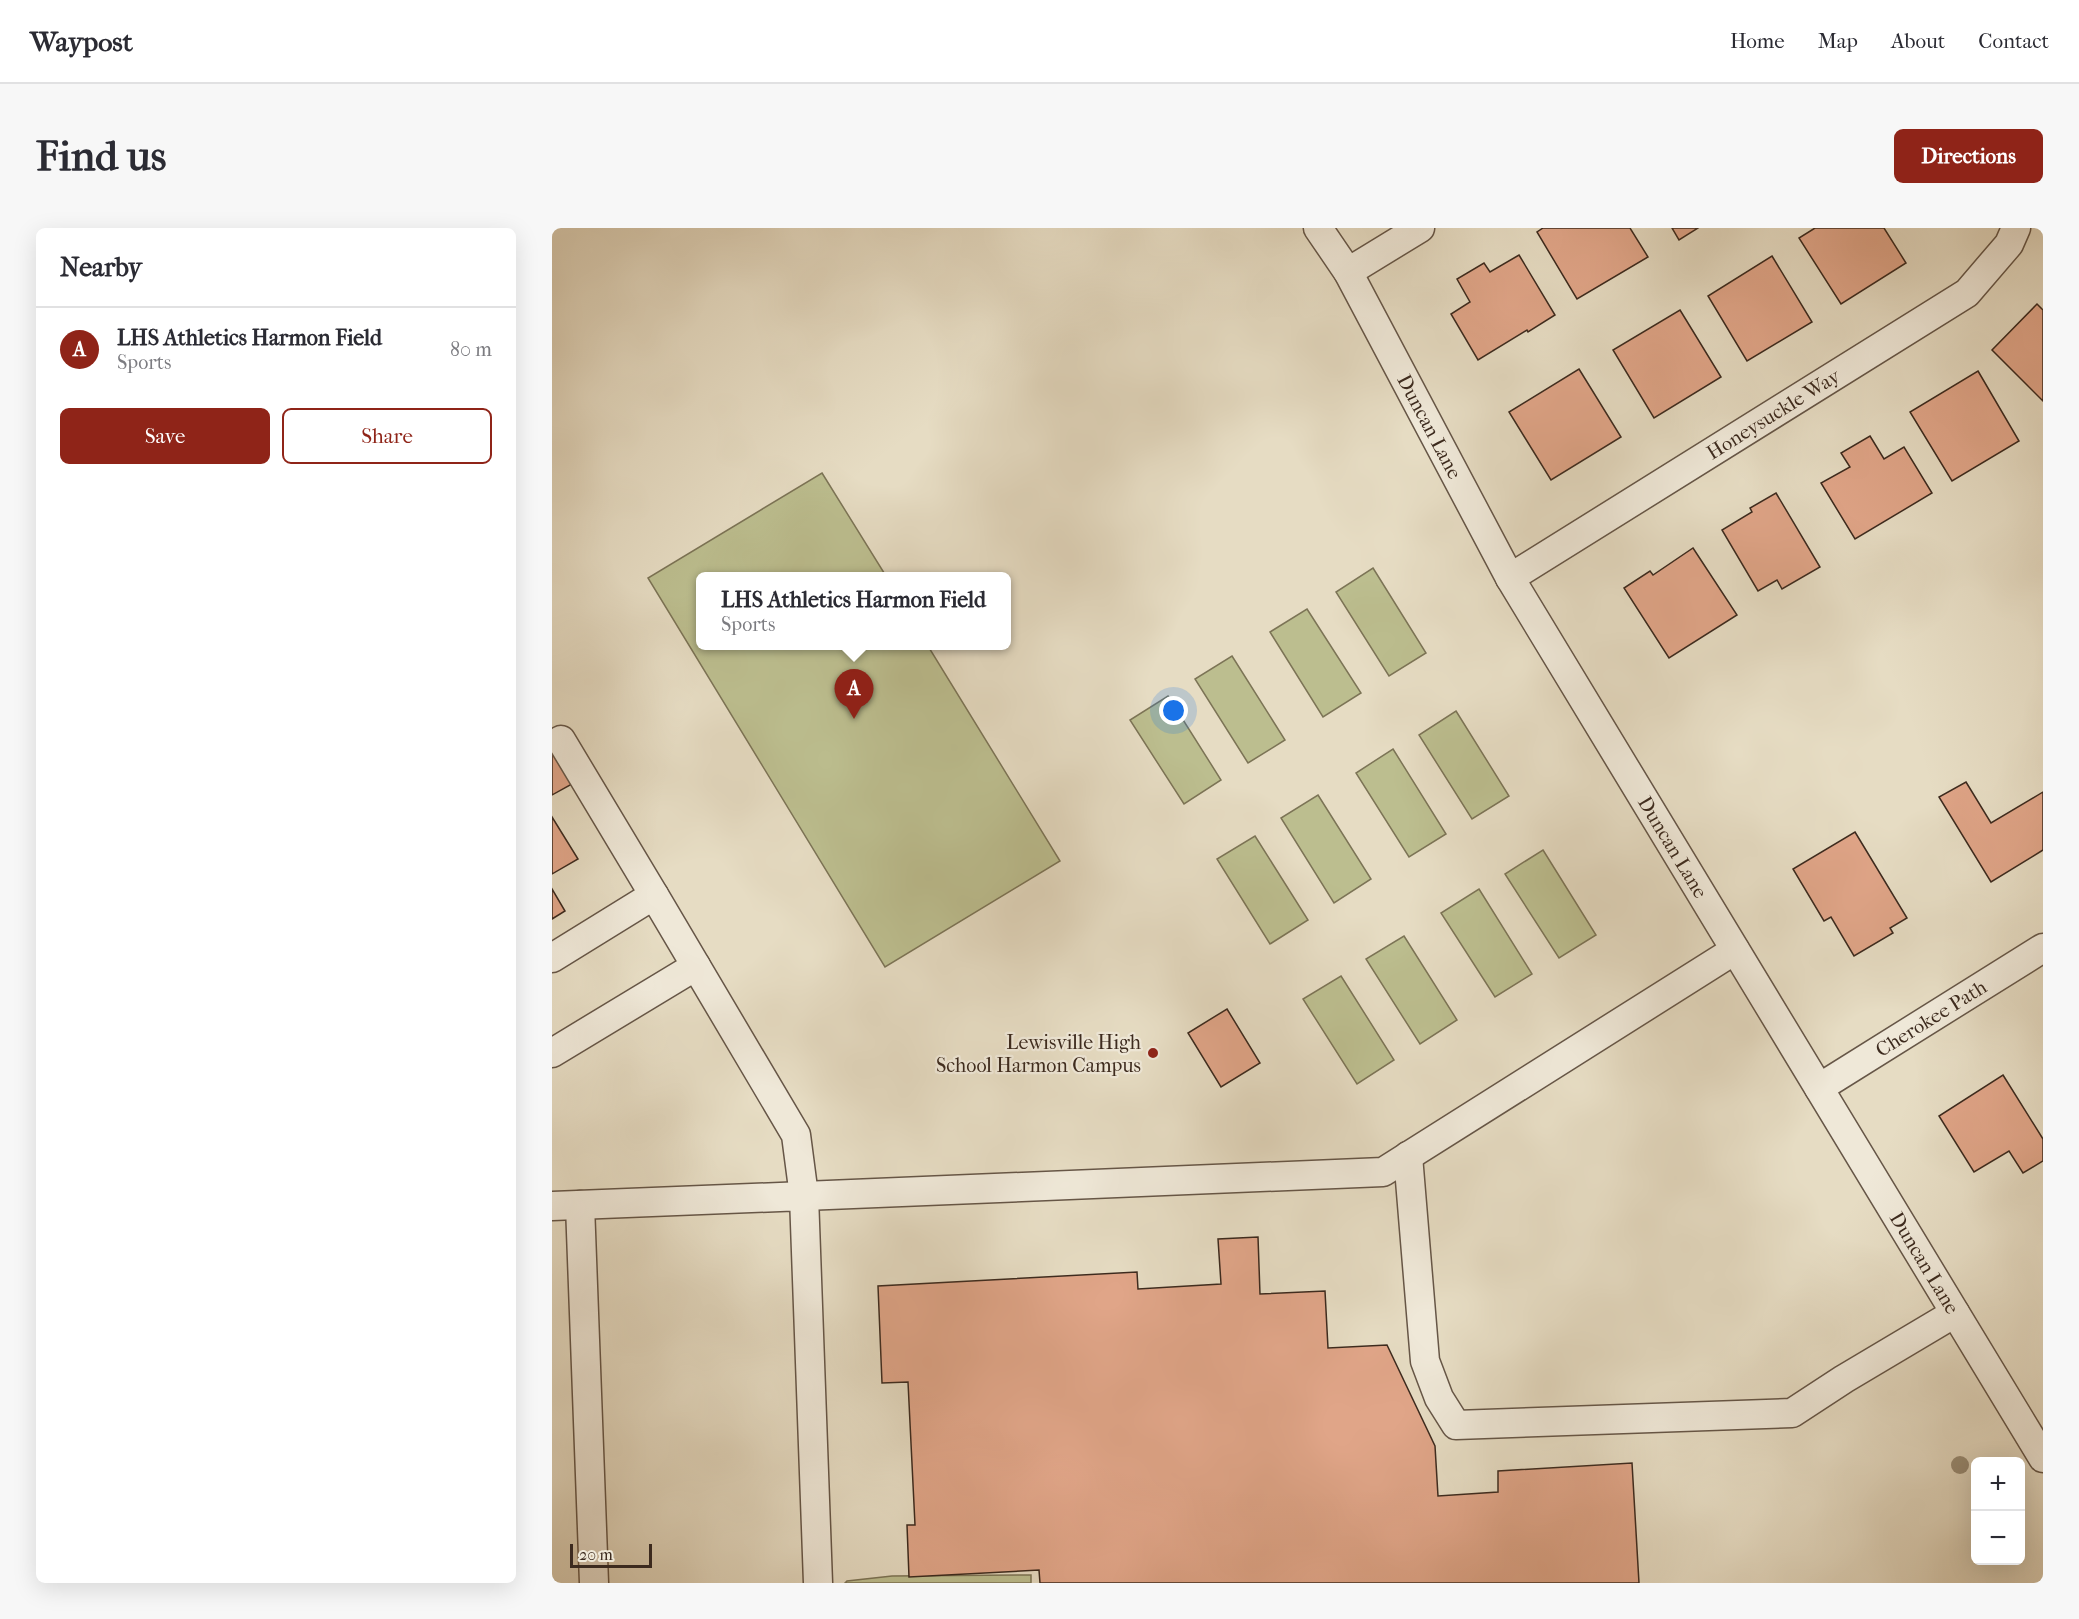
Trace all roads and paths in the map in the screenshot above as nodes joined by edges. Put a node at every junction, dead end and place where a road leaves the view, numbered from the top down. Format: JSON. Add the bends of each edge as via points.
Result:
{"nodes":[{"id":1,"x":1318,"y":228,"type":"edge"},
{"id":2,"x":1420,"y":228,"type":"edge"},
{"id":3,"x":2016,"y":228,"type":"edge"},
{"id":4,"x":1348,"y":272,"type":"junction"},
{"id":5,"x":1510,"y":578,"type":"junction"},
{"id":6,"x":561,"y":740,"type":"dead end"},
{"id":7,"x":654,"y":895,"type":"junction"},
{"id":8,"x":2043,"y":948,"type":"edge"},
{"id":9,"x":1735,"y":950,"type":"junction"},
{"id":10,"x":552,"y":958,"type":"edge"},
{"id":11,"x":696,"y":966,"type":"junction"},
{"id":12,"x":552,"y":1053,"type":"edge"},
{"id":13,"x":1819,"y":1088,"type":"junction"},
{"id":14,"x":1408,"y":1156,"type":"junction"},
{"id":15,"x":804,"y":1196,"type":"junction"},
{"id":16,"x":580,"y":1205,"type":"junction"},
{"id":17,"x":552,"y":1206,"type":"edge"},
{"id":18,"x":1955,"y":1313,"type":"junction"},
{"id":19,"x":2043,"y":1458,"type":"edge"},
{"id":20,"x":594,"y":1583,"type":"edge"},
{"id":21,"x":818,"y":1583,"type":"edge"}],
"edges":[{"from":1,"to":4,"type":"street","name":"Duncan Lane"},
{"from":2,"to":4,"type":"street"},
{"from":3,"to":5,"type":"street","name":"Honeysuckle Way","via":[[2009,244],[1967,293]]},
{"from":4,"to":5,"type":"street","name":"Duncan Lane"},
{"from":5,"to":9,"type":"street","name":"Duncan Lane"},
{"from":6,"to":7,"type":"street"},
{"from":7,"to":10,"type":"street"},
{"from":7,"to":11,"type":"street"},
{"from":8,"to":13,"type":"street","name":"Cherokee Path"},
{"from":9,"to":13,"type":"street","name":"Duncan Lane"},
{"from":9,"to":14,"type":"street"},
{"from":11,"to":12,"type":"street"},
{"from":11,"to":15,"type":"street","via":[[796,1135]]},
{"from":13,"to":18,"type":"street","name":"Duncan Lane"},
{"from":14,"to":15,"type":"street","via":[[1383,1172]]},
{"from":14,"to":18,"type":"street","via":[[1425,1361],[1439,1398],[1456,1425],[1792,1413]]},
{"from":15,"to":16,"type":"street"},
{"from":15,"to":21,"type":"street"},
{"from":16,"to":17,"type":"street"},
{"from":16,"to":20,"type":"street"},
{"from":18,"to":19,"type":"street","name":"Duncan Lane"}]}
